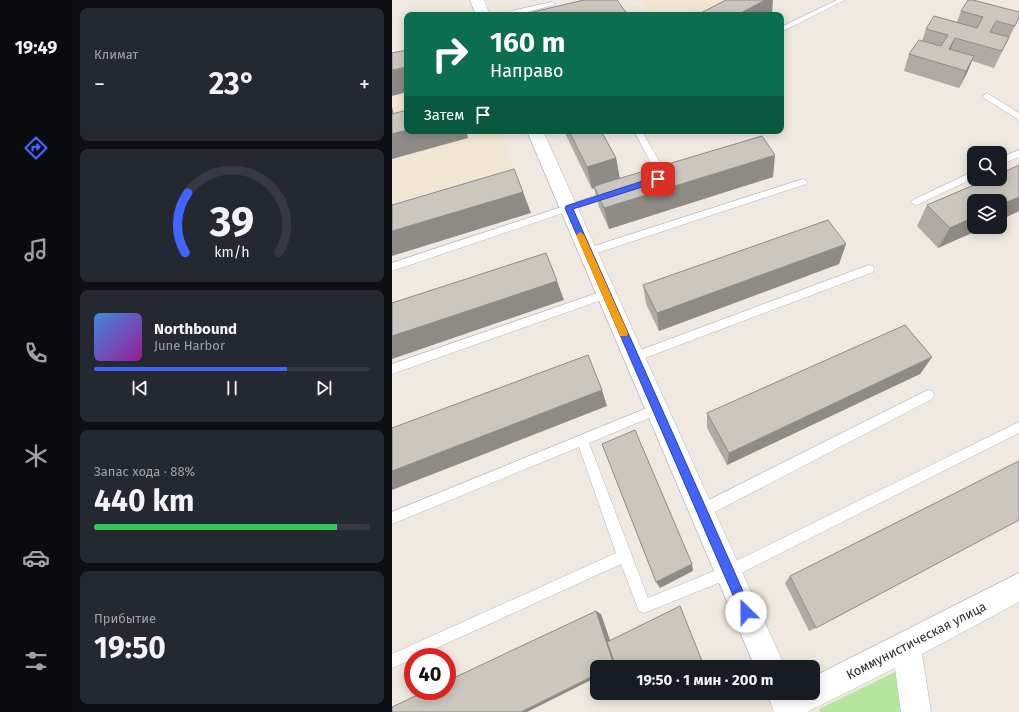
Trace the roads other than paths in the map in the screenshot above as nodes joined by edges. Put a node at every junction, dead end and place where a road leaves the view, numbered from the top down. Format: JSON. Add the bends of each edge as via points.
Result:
{"nodes":[{"id":1,"x":477,"y":0,"type":"edge"},
{"id":2,"x":842,"y":0,"type":"edge"},
{"id":3,"x":552,"y":4,"type":"dead end"},
{"id":4,"x":482,"y":12,"type":"edge"},
{"id":5,"x":513,"y":12,"type":"edge"},
{"id":6,"x":784,"y":29,"type":"edge"},
{"id":7,"x":987,"y":96,"type":"dead end"},
{"id":8,"x":1019,"y":117,"type":"edge"},
{"id":9,"x":535,"y":134,"type":"edge"},
{"id":10,"x":640,"y":134,"type":"edge"},
{"id":11,"x":1019,"y":153,"type":"edge"},
{"id":12,"x":1007,"y":159,"type":"edge"},
{"id":13,"x":967,"y":177,"type":"edge"},
{"id":14,"x":650,"y":181,"type":"edge"},
{"id":15,"x":803,"y":182,"type":"dead end"},
{"id":16,"x":621,"y":191,"type":"edge"},
{"id":17,"x":916,"y":202,"type":"dead end"},
{"id":18,"x":568,"y":208,"type":"junction"},
{"id":19,"x":588,"y":252,"type":"junction"},
{"id":20,"x":392,"y":267,"type":"edge"},
{"id":21,"x":870,"y":270,"type":"dead end"},
{"id":22,"x":606,"y":294,"type":"junction"},
{"id":23,"x":634,"y":357,"type":"junction"},
{"id":24,"x":392,"y":369,"type":"edge"},
{"id":25,"x":928,"y":395,"type":"dead end"},
{"id":26,"x":657,"y":410,"type":"junction"},
{"id":27,"x":1019,"y":427,"type":"edge"},
{"id":28,"x":582,"y":439,"type":"junction"},
{"id":29,"x":702,"y":511,"type":"junction"},
{"id":30,"x":392,"y":518,"type":"edge"},
{"id":31,"x":624,"y":556,"type":"junction"},
{"id":32,"x":728,"y":572,"type":"junction"},
{"id":33,"x":1019,"y":587,"type":"edge"},
{"id":34,"x":906,"y":647,"type":"junction"},
{"id":35,"x":767,"y":660,"type":"edge"},
{"id":36,"x":392,"y":661,"type":"edge"},
{"id":37,"x":820,"y":690,"type":"edge"},
{"id":38,"x":796,"y":700,"type":"edge"},
{"id":39,"x":786,"y":704,"type":"edge"},
{"id":40,"x":916,"y":712,"type":"edge"}],
"edges":[{"from":1,"to":4,"type":"street"},
{"from":2,"to":6,"type":"lane"},
{"from":3,"to":5,"type":"lane"},
{"from":7,"to":8,"type":"lane"},
{"from":9,"to":18,"type":"street"},
{"from":10,"to":14,"type":"lane","via":[[661,172],[658,179]]},
{"from":11,"to":12,"type":"lane"},
{"from":13,"to":17,"type":"lane"},
{"from":15,"to":19,"type":"lane"},
{"from":16,"to":18,"type":"lane"},
{"from":18,"to":19,"type":"street"},
{"from":18,"to":20,"type":"lane"},
{"from":19,"to":22,"type":"street"},
{"from":21,"to":23,"type":"lane"},
{"from":22,"to":23,"type":"street"},
{"from":22,"to":24,"type":"lane"},
{"from":23,"to":26,"type":"street"},
{"from":25,"to":29,"type":"lane"},
{"from":26,"to":28,"type":"lane"},
{"from":26,"to":29,"type":"street"},
{"from":27,"to":32,"type":"lane"},
{"from":28,"to":30,"type":"lane"},
{"from":28,"to":31,"type":"lane"},
{"from":29,"to":32,"type":"street"},
{"from":31,"to":32,"type":"lane","via":[[644,606]]},
{"from":31,"to":36,"type":"lane"},
{"from":32,"to":35,"type":"street"},
{"from":33,"to":34,"type":"street","name":"Коммунистическая улица"},
{"from":34,"to":37,"type":"street","name":"Коммунистическая улица"},
{"from":34,"to":40,"type":"street"},
{"from":38,"to":39,"type":"street","name":"Коммунистическая улица"}]}
